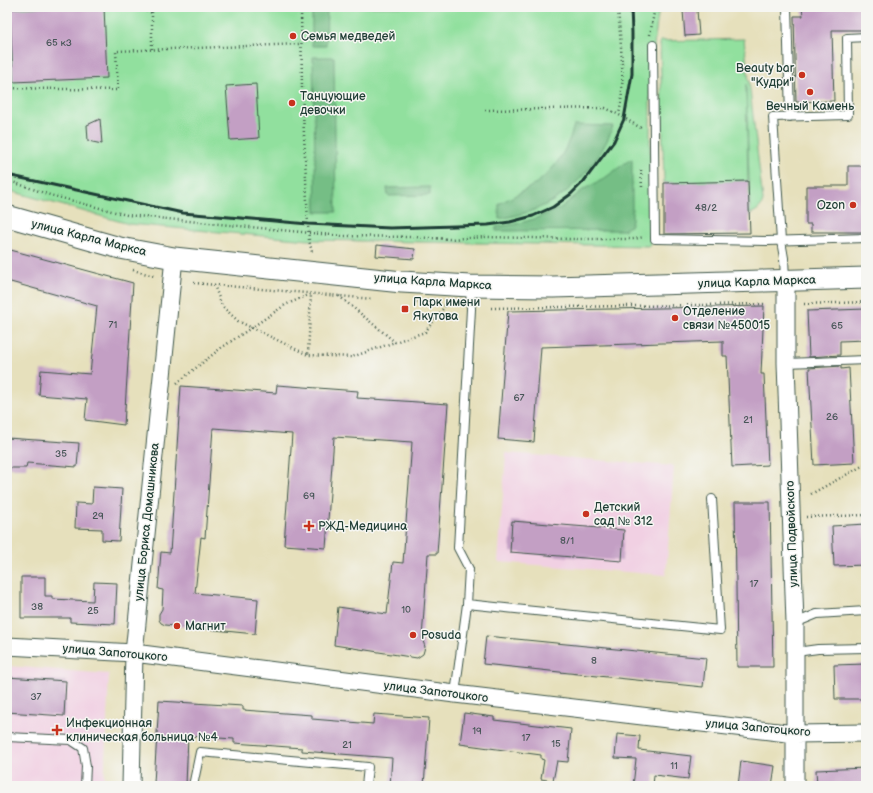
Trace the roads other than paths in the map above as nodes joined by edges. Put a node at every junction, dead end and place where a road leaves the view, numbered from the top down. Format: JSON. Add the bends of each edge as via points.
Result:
{"nodes":[{"id":1,"x":787,"y":7,"type":"edge"},
{"id":2,"x":866,"y":37,"type":"edge"},
{"id":3,"x":653,"y":45,"type":"dead end"},
{"id":4,"x":790,"y":117,"type":"junction"},
{"id":5,"x":7,"y":216,"type":"edge"},
{"id":6,"x":866,"y":238,"type":"edge"},
{"id":7,"x":781,"y":241,"type":"junction"},
{"id":8,"x":174,"y":258,"type":"junction"},
{"id":9,"x":866,"y":278,"type":"edge"},
{"id":10,"x":786,"y":281,"type":"junction"},
{"id":11,"x":470,"y":286,"type":"junction"},
{"id":12,"x":866,"y":360,"type":"edge"},
{"id":13,"x":786,"y":363,"type":"junction"},
{"id":14,"x":712,"y":499,"type":"dead end"},
{"id":15,"x":467,"y":604,"type":"junction"},
{"id":16,"x":866,"y":611,"type":"edge"},
{"id":17,"x":795,"y":623,"type":"junction"},
{"id":18,"x":7,"y":646,"type":"edge"},
{"id":19,"x":866,"y":648,"type":"edge"},
{"id":20,"x":796,"y":652,"type":"junction"},
{"id":21,"x":134,"y":653,"type":"junction"},
{"id":22,"x":456,"y":694,"type":"junction"},
{"id":23,"x":866,"y":733,"type":"edge"},
{"id":24,"x":795,"y":734,"type":"junction"},
{"id":25,"x":7,"y":737,"type":"edge"},
{"id":26,"x":85,"y":786,"type":"edge"},
{"id":27,"x":131,"y":786,"type":"edge"},
{"id":28,"x":193,"y":786,"type":"edge"},
{"id":29,"x":366,"y":786,"type":"edge"},
{"id":30,"x":795,"y":786,"type":"edge"}],
"edges":[{"from":1,"to":4,"type":"lane"},
{"from":2,"to":4,"type":"lane","via":[[847,38],[848,115]]},
{"from":3,"to":7,"type":"lane","via":[[655,239]]},
{"from":4,"to":7,"type":"lane","via":[[772,117]]},
{"from":5,"to":8,"type":"street","name":"улица Карла Маркса","via":[[120,248]]},
{"from":6,"to":7,"type":"lane"},
{"from":7,"to":10,"type":"lane"},
{"from":8,"to":11,"type":"street","name":"улица Карла Маркса","via":[[402,282]]},
{"from":8,"to":21,"type":"street","name":"улица Бориса Домашникова"},
{"from":9,"to":10,"type":"street","name":"улица Карла Маркса"},
{"from":10,"to":11,"type":"street","name":"улица Карла Маркса","via":[[553,287]]},
{"from":10,"to":13,"type":"street","name":"улица Подвойского"},
{"from":11,"to":15,"type":"lane","via":[[471,309],[458,548],[469,569]]},
{"from":12,"to":13,"type":"lane"},
{"from":13,"to":17,"type":"street","name":"улица Подвойского"},
{"from":14,"to":15,"type":"lane","via":[[720,630]]},
{"from":15,"to":22,"type":"lane"},
{"from":16,"to":17,"type":"lane","via":[[817,614]]},
{"from":17,"to":20,"type":"street","name":"улица Подвойского"},
{"from":18,"to":21,"type":"street","name":"улица Запотоцкого"},
{"from":19,"to":20,"type":"lane"},
{"from":20,"to":24,"type":"street","name":"улица Подвойского"},
{"from":21,"to":22,"type":"street","name":"улица Запотоцкого"},
{"from":21,"to":27,"type":"street","name":"улица Бориса Домашникова"},
{"from":22,"to":24,"type":"street","name":"улица Запотоцкого"},
{"from":23,"to":24,"type":"street","name":"улица Запотоцкого"},
{"from":24,"to":30,"type":"street","name":"улица Подвойского"},
{"from":25,"to":26,"type":"lane","via":[[71,740],[83,748],[86,766]]},
{"from":28,"to":29,"type":"lane","via":[[200,752],[368,767]]}]}
